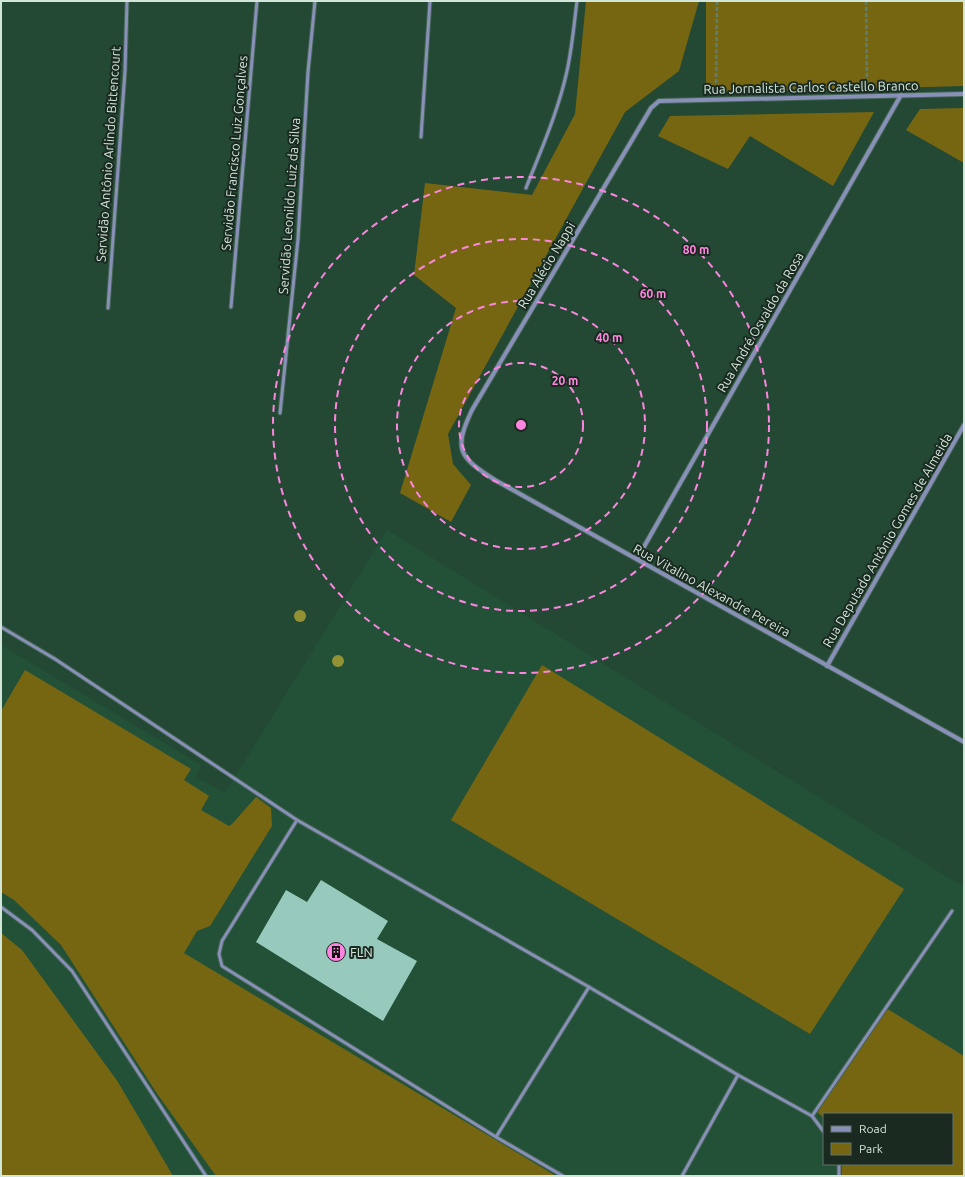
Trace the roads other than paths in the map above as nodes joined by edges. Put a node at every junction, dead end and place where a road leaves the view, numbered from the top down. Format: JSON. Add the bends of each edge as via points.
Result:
{"nodes":[{"id":1,"x":127,"y":1,"type":"edge"},
{"id":2,"x":257,"y":1,"type":"edge"},
{"id":3,"x":314,"y":1,"type":"edge"},
{"id":4,"x":430,"y":1,"type":"edge"},
{"id":5,"x":576,"y":1,"type":"edge"},
{"id":6,"x":964,"y":94,"type":"edge"},
{"id":7,"x":901,"y":96,"type":"junction"},
{"id":8,"x":659,"y":101,"type":"joint"},
{"id":9,"x":420,"y":137,"type":"dead end"},
{"id":10,"x":526,"y":188,"type":"dead end"},
{"id":11,"x":108,"y":308,"type":"dead end"},
{"id":12,"x":230,"y":308,"type":"dead end"},
{"id":13,"x":280,"y":413,"type":"dead end"},
{"id":14,"x":964,"y":424,"type":"edge"},
{"id":15,"x":460,"y":444,"type":"joint"},
{"id":16,"x":637,"y":559,"type":"junction"},
{"id":17,"x":1,"y":627,"type":"edge"},
{"id":18,"x":827,"y":666,"type":"junction"},
{"id":19,"x":964,"y":742,"type":"edge"},
{"id":20,"x":297,"y":820,"type":"junction"},
{"id":21,"x":1,"y":907,"type":"edge"},
{"id":22,"x":952,"y":910,"type":"dead end"},
{"id":23,"x":589,"y":987,"type":"junction"},
{"id":24,"x":738,"y":1075,"type":"junction"},
{"id":25,"x":812,"y":1116,"type":"junction"},
{"id":26,"x":823,"y":1131,"type":"edge"},
{"id":27,"x":496,"y":1137,"type":"junction"},
{"id":28,"x":839,"y":1165,"type":"edge"},
{"id":29,"x":206,"y":1176,"type":"edge"},
{"id":30,"x":563,"y":1176,"type":"edge"},
{"id":31,"x":682,"y":1176,"type":"edge"},
{"id":32,"x":839,"y":1176,"type":"edge"}],
"edges":[{"from":1,"to":11,"type":"lane","name":"Servidão Antônio Arlindo Bittencourt","via":[[125,71]]},
{"from":2,"to":12,"type":"lane","name":"Servidão Francisco Luiz Gonçalves"},
{"from":3,"to":13,"type":"lane","name":"Servidão Leonildo Luiz da Silva","via":[[298,239]]},
{"from":4,"to":9,"type":"lane"},
{"from":5,"to":10,"type":"lane","via":[[569,57],[560,97],[550,130]]},
{"from":6,"to":7,"type":"street","name":"Rua Jornalista Carlos Castello Branco"},
{"from":7,"to":8,"type":"street","name":"Rua Jornalista Carlos Castello Branco"},
{"from":7,"to":16,"type":"street","name":"Rua André Osvaldo da Rosa"},
{"from":8,"to":15,"type":"street","name":"Rua Alécio Nappi","via":[[651,108],[472,410]]},
{"from":14,"to":18,"type":"street","name":"Rua Deputado Antônio Gomes de Almeida"},
{"from":15,"to":16,"type":"street","name":"Rua Vitalino Alexandre Pereira","via":[[465,456],[477,469]]},
{"from":16,"to":18,"type":"street","name":"Rua Vitalino Alexandre Pereira"},
{"from":17,"to":20,"type":"lane","via":[[62,664]]},
{"from":18,"to":19,"type":"street","name":"Rua Vitalino Alexandre Pereira"},
{"from":20,"to":23,"type":"lane"},
{"from":20,"to":27,"type":"lane","via":[[222,941],[219,954],[222,966]]},
{"from":21,"to":29,"type":"lane","via":[[32,930],[72,972]]},
{"from":22,"to":25,"type":"lane"},
{"from":23,"to":24,"type":"lane"},
{"from":23,"to":27,"type":"lane"},
{"from":24,"to":25,"type":"lane"},
{"from":24,"to":31,"type":"lane"},
{"from":25,"to":26,"type":"lane"},
{"from":27,"to":30,"type":"lane"},
{"from":28,"to":32,"type":"lane"}]}
